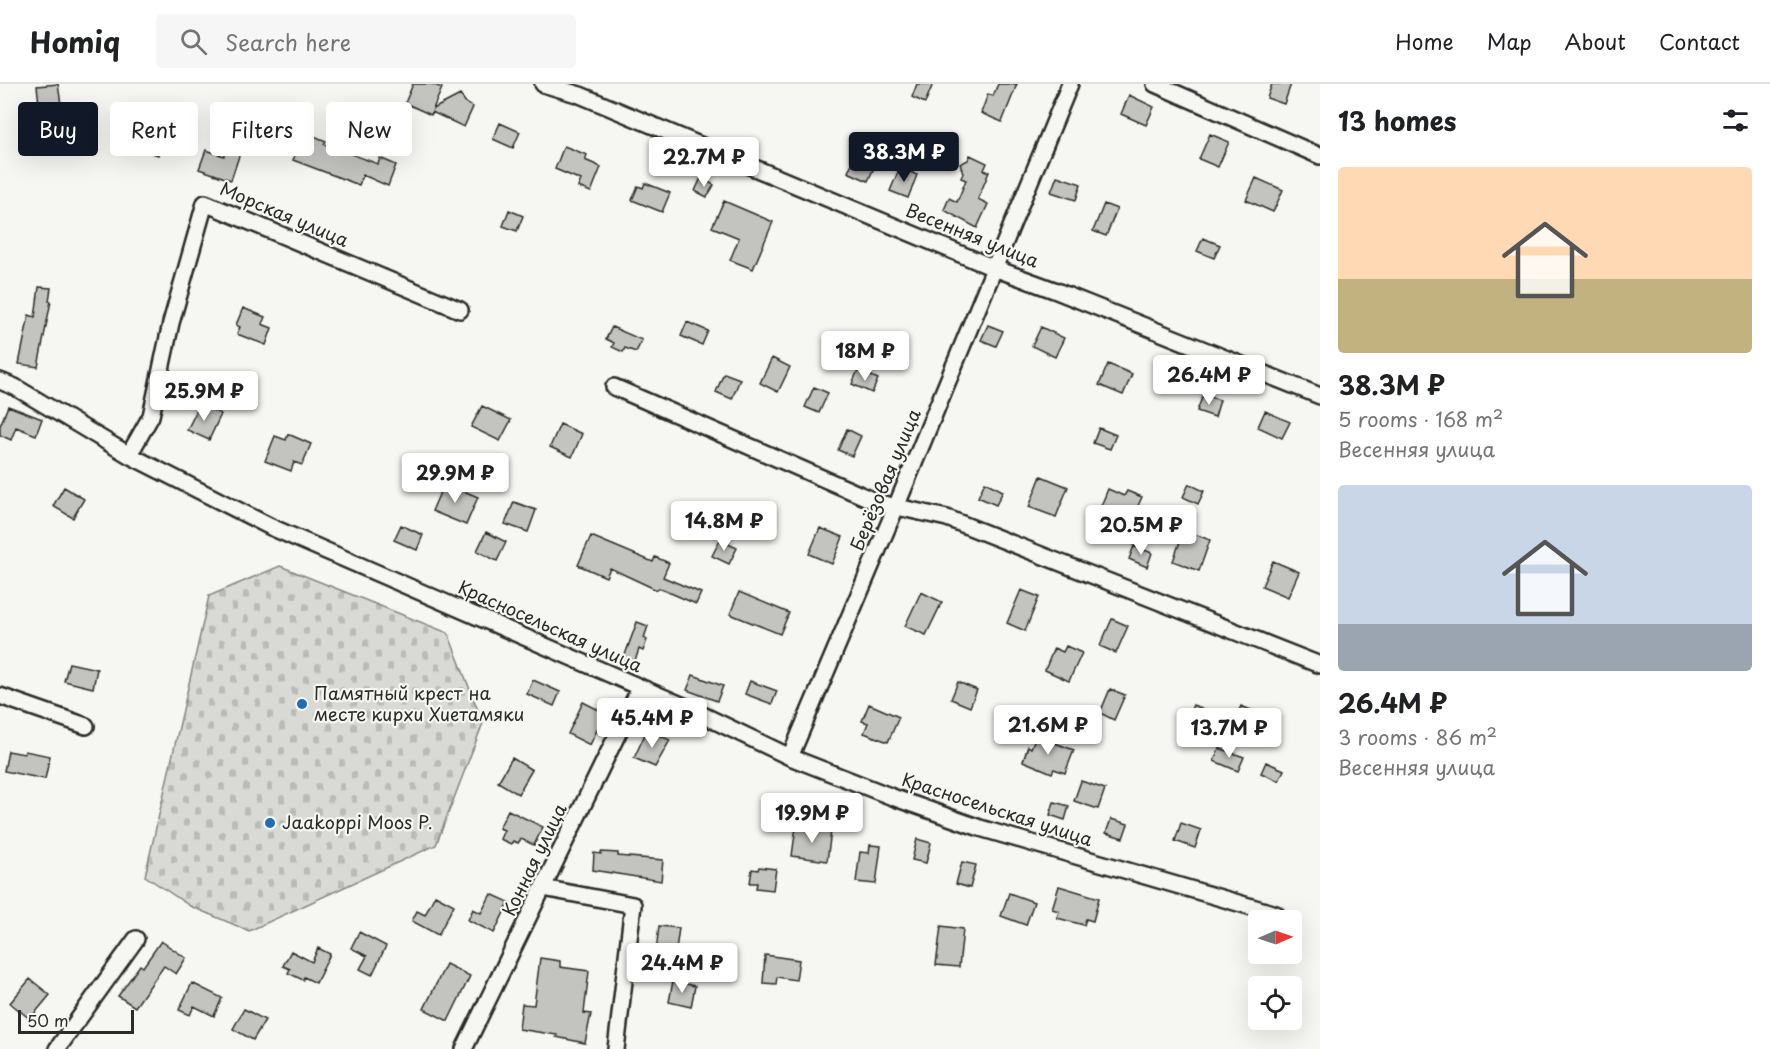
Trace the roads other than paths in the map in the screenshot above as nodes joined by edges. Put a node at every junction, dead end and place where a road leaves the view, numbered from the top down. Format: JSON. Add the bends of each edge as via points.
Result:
{"nodes":[{"id":1,"x":543,"y":84,"type":"edge"},
{"id":2,"x":1070,"y":84,"type":"edge"},
{"id":3,"x":1155,"y":84,"type":"edge"},
{"id":4,"x":1320,"y":156,"type":"edge"},
{"id":5,"x":994,"y":268,"type":"junction"},
{"id":6,"x":460,"y":310,"type":"dead end"},
{"id":7,"x":0,"y":381,"type":"edge"},
{"id":8,"x":614,"y":387,"type":"dead end"},
{"id":9,"x":1320,"y":396,"type":"edge"},
{"id":10,"x":129,"y":455,"type":"junction"},
{"id":11,"x":896,"y":507,"type":"junction"},
{"id":12,"x":1320,"y":665,"type":"edge"},
{"id":13,"x":640,"y":688,"type":"junction"},
{"id":14,"x":0,"y":696,"type":"edge"},
{"id":15,"x":86,"y":726,"type":"dead end"},
{"id":16,"x":790,"y":757,"type":"junction"},
{"id":17,"x":543,"y":888,"type":"junction"},
{"id":18,"x":1262,"y":910,"type":"edge"},
{"id":19,"x":136,"y":939,"type":"dead end"},
{"id":20,"x":57,"y":1049,"type":"edge"},
{"id":21,"x":464,"y":1049,"type":"edge"},
{"id":22,"x":616,"y":1049,"type":"edge"}],
"edges":[{"from":1,"to":5,"type":"street","name":"Весенняя улица","via":[[580,95]]},
{"from":2,"to":5,"type":"street","name":"Берёзовая улица"},
{"from":3,"to":4,"type":"street"},
{"from":5,"to":9,"type":"street","name":"Весенняя улица"},
{"from":5,"to":11,"type":"street","name":"Берёзовая улица"},
{"from":6,"to":10,"type":"street","name":"Морская улица","via":[[205,203],[171,323],[151,416]]},
{"from":7,"to":10,"type":"street","name":"Красносельская улица"},
{"from":8,"to":11,"type":"street"},
{"from":10,"to":13,"type":"street","name":"Красносельская улица","via":[[271,527]]},
{"from":11,"to":12,"type":"street","via":[[947,518]]},
{"from":11,"to":16,"type":"street","name":"Берёзовая улица"},
{"from":13,"to":16,"type":"street","name":"Красносельская улица"},
{"from":13,"to":17,"type":"street","name":"Конная улица"},
{"from":14,"to":15,"type":"street"},
{"from":16,"to":18,"type":"street","name":"Красносельская улица","via":[[980,828]]},
{"from":17,"to":21,"type":"street","name":"Конная улица"},
{"from":17,"to":22,"type":"street","via":[[633,905]]},
{"from":19,"to":20,"type":"street"}]}
